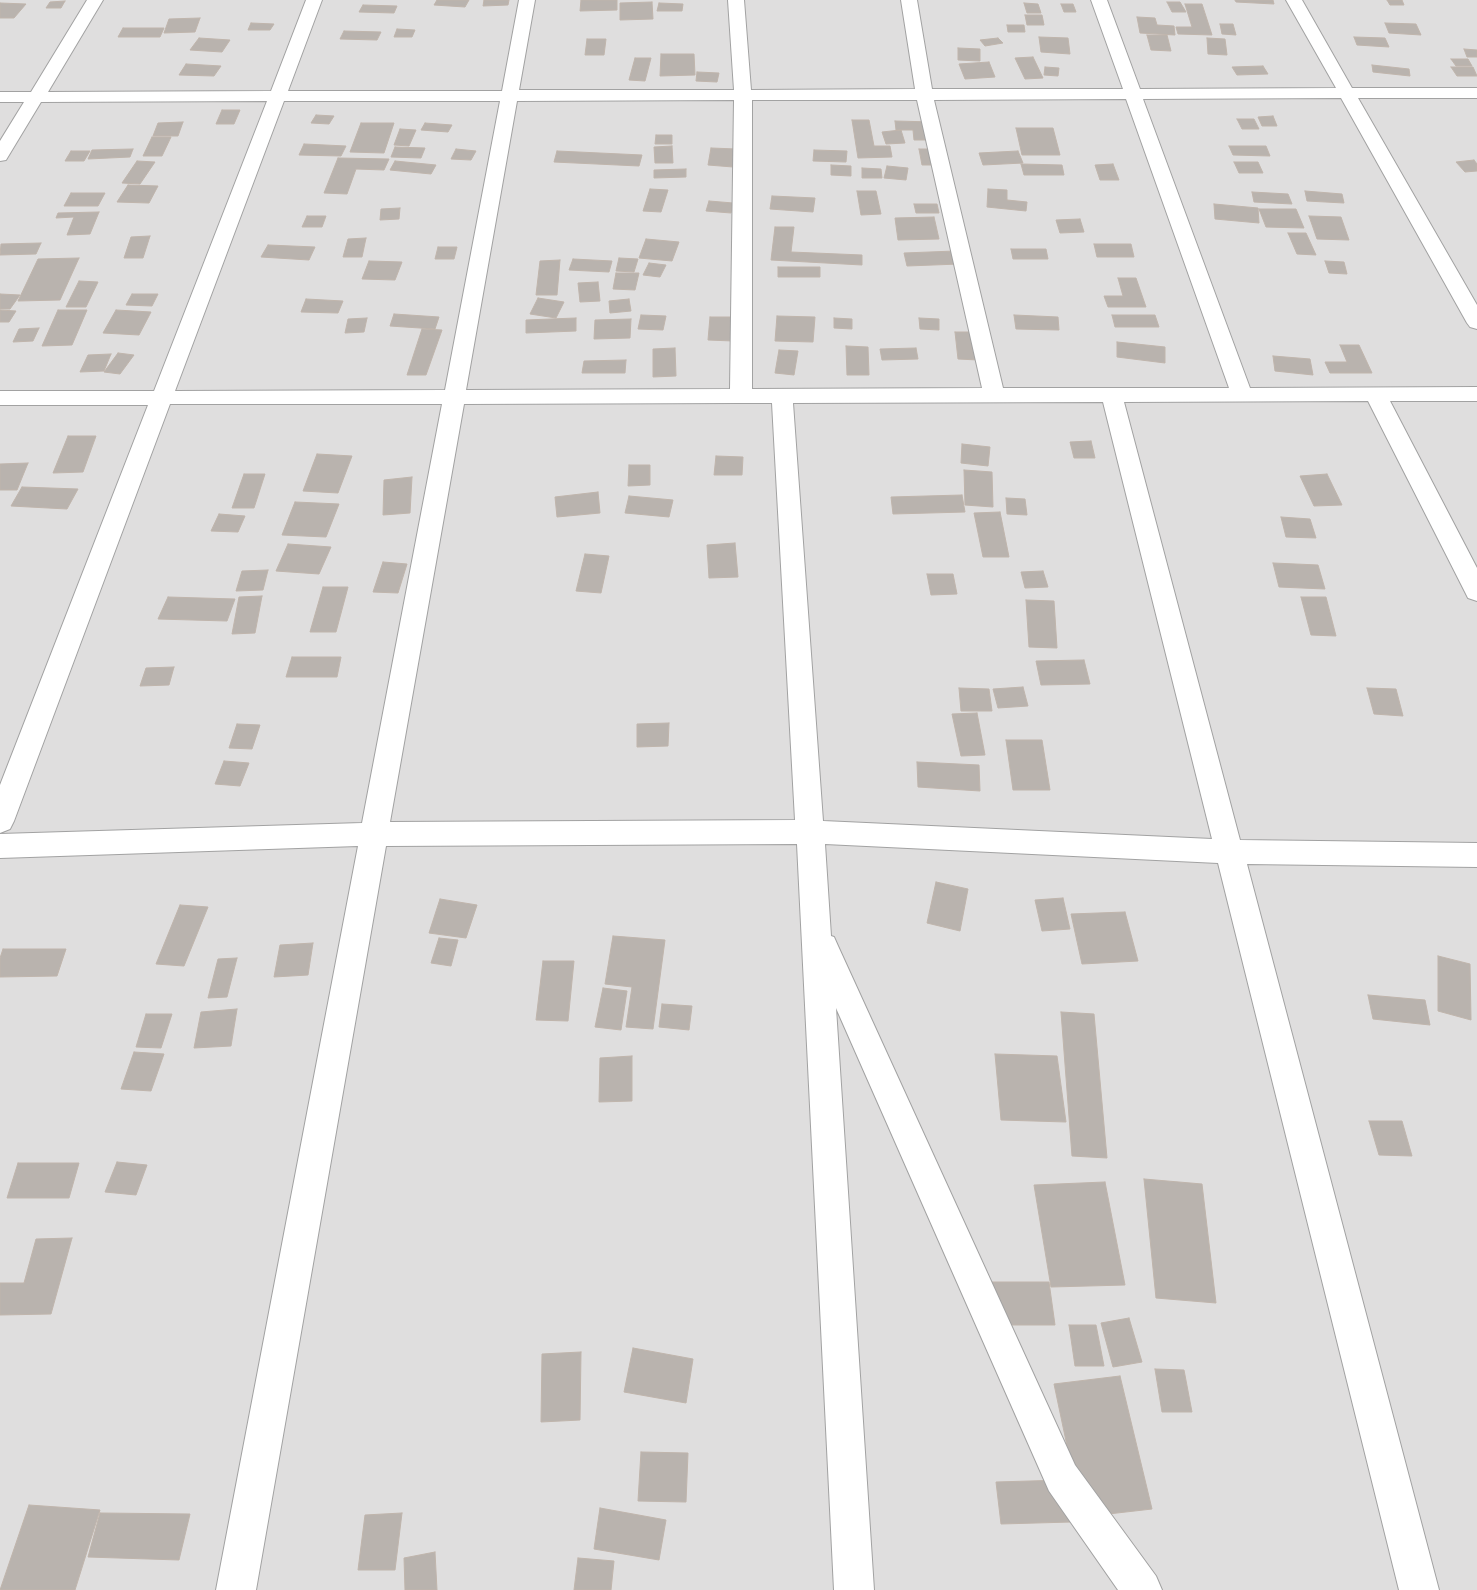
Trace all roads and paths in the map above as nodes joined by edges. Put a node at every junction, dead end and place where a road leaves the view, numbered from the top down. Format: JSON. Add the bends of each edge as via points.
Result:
{"nodes":[{"id":1,"x":95,"y":0,"type":"edge"},
{"id":2,"x":314,"y":0,"type":"edge"},
{"id":3,"x":527,"y":0,"type":"edge"},
{"id":4,"x":736,"y":0,"type":"edge"},
{"id":5,"x":909,"y":0,"type":"edge"},
{"id":6,"x":1099,"y":0,"type":"edge"},
{"id":7,"x":1294,"y":0,"type":"edge"},
{"id":8,"x":1477,"y":93,"type":"edge"},
{"id":9,"x":924,"y":94,"type":"junction"},
{"id":10,"x":1134,"y":94,"type":"junction"},
{"id":11,"x":1346,"y":94,"type":"junction"},
{"id":12,"x":743,"y":95,"type":"junction"},
{"id":13,"x":278,"y":96,"type":"junction"},
{"id":14,"x":510,"y":96,"type":"junction"},
{"id":15,"x":0,"y":97,"type":"edge"},
{"id":16,"x":36,"y":97,"type":"junction"},
{"id":17,"x":0,"y":156,"type":"edge"},
{"id":18,"x":1477,"y":323,"type":"edge"},
{"id":19,"x":1477,"y":394,"type":"edge"},
{"id":20,"x":1242,"y":395,"type":"junction"},
{"id":21,"x":1376,"y":395,"type":"junction"},
{"id":22,"x":782,"y":396,"type":"junction"},
{"id":23,"x":994,"y":396,"type":"junction"},
{"id":24,"x":1112,"y":396,"type":"junction"},
{"id":25,"x":455,"y":397,"type":"junction"},
{"id":26,"x":740,"y":397,"type":"junction"},
{"id":27,"x":0,"y":398,"type":"edge"},
{"id":28,"x":162,"y":398,"type":"junction"},
{"id":29,"x":1477,"y":592,"type":"edge"},
{"id":30,"x":0,"y":821,"type":"edge"},
{"id":31,"x":810,"y":832,"type":"junction"},
{"id":32,"x":375,"y":834,"type":"junction"},
{"id":33,"x":0,"y":846,"type":"edge"},
{"id":34,"x":1230,"y":852,"type":"junction"},
{"id":35,"x":1477,"y":855,"type":"edge"},
{"id":36,"x":816,"y":930,"type":"junction"},
{"id":37,"x":236,"y":1590,"type":"edge"},
{"id":38,"x":854,"y":1590,"type":"edge"},
{"id":39,"x":1142,"y":1590,"type":"edge"},
{"id":40,"x":1419,"y":1590,"type":"edge"}],
"edges":[{"from":1,"to":16,"type":"street"},
{"from":2,"to":13,"type":"street"},
{"from":3,"to":14,"type":"street"},
{"from":4,"to":12,"type":"street"},
{"from":5,"to":9,"type":"street"},
{"from":6,"to":10,"type":"street"},
{"from":7,"to":11,"type":"street"},
{"from":8,"to":11,"type":"street"},
{"from":9,"to":10,"type":"street"},
{"from":9,"to":12,"type":"street"},
{"from":9,"to":23,"type":"street"},
{"from":10,"to":11,"type":"street"},
{"from":10,"to":20,"type":"street"},
{"from":11,"to":18,"type":"street"},
{"from":12,"to":14,"type":"street"},
{"from":12,"to":26,"type":"street"},
{"from":13,"to":14,"type":"street"},
{"from":13,"to":16,"type":"street"},
{"from":13,"to":28,"type":"street"},
{"from":14,"to":25,"type":"street"},
{"from":15,"to":16,"type":"street"},
{"from":16,"to":17,"type":"street"},
{"from":19,"to":21,"type":"street"},
{"from":20,"to":21,"type":"street"},
{"from":20,"to":24,"type":"street"},
{"from":21,"to":29,"type":"street"},
{"from":22,"to":23,"type":"street"},
{"from":22,"to":26,"type":"street"},
{"from":22,"to":31,"type":"street"},
{"from":23,"to":24,"type":"street"},
{"from":24,"to":34,"type":"street"},
{"from":25,"to":26,"type":"street"},
{"from":25,"to":28,"type":"street"},
{"from":25,"to":32,"type":"street"},
{"from":27,"to":28,"type":"street"},
{"from":28,"to":30,"type":"street"},
{"from":31,"to":32,"type":"street"},
{"from":31,"to":34,"type":"street"},
{"from":31,"to":36,"type":"street"},
{"from":32,"to":33,"type":"street"},
{"from":32,"to":37,"type":"street"},
{"from":34,"to":35,"type":"street"},
{"from":34,"to":40,"type":"street"},
{"from":36,"to":38,"type":"street"},
{"from":36,"to":39,"type":"street","via":[[1062,1478]]}]}
